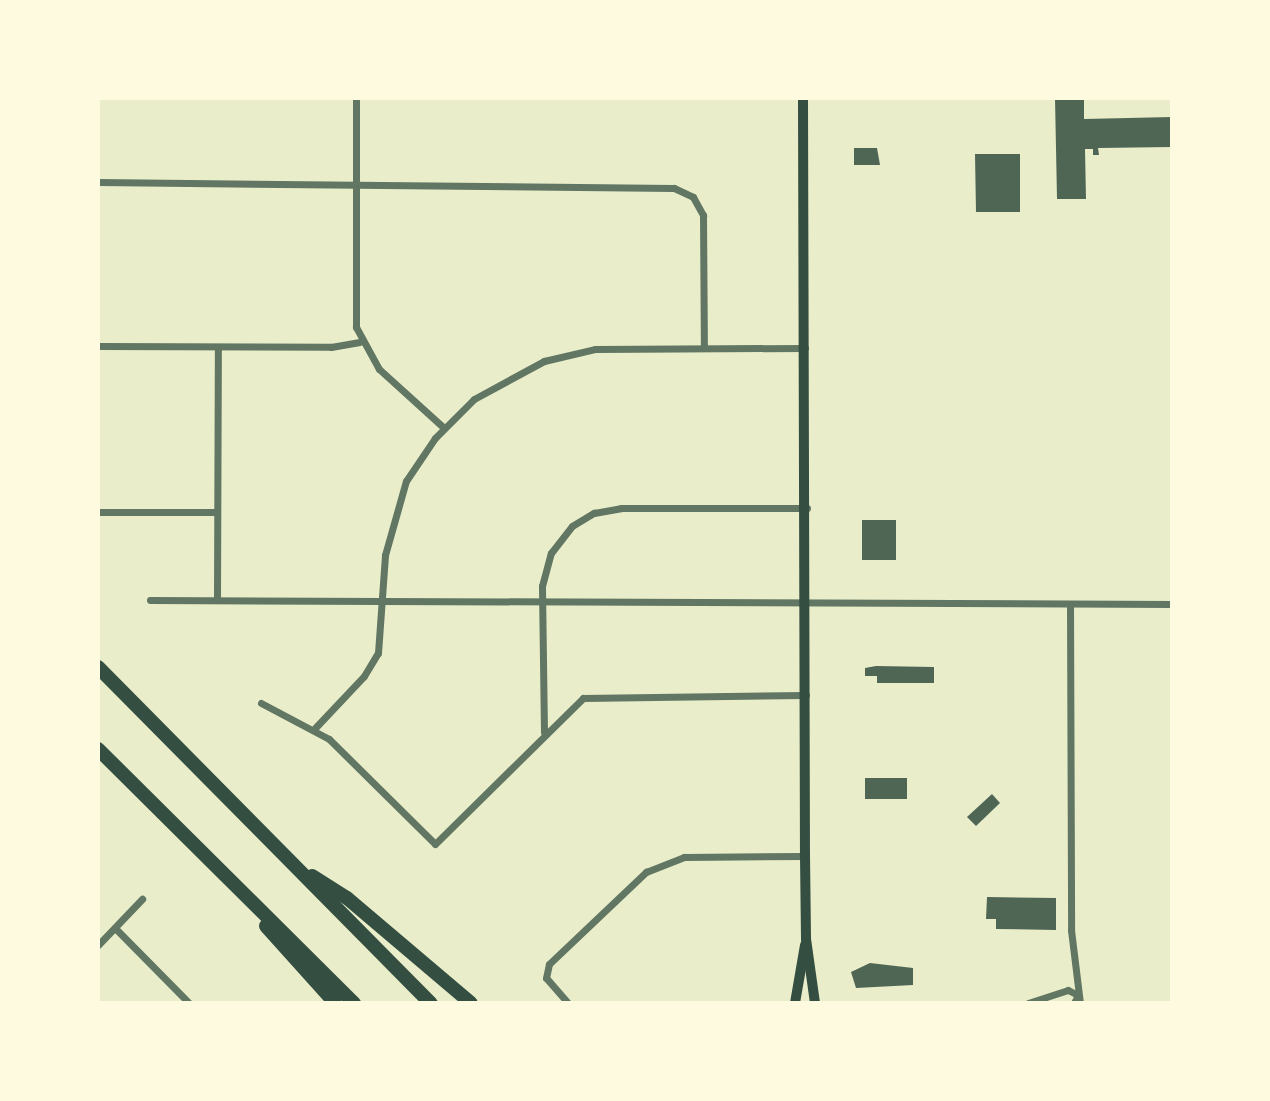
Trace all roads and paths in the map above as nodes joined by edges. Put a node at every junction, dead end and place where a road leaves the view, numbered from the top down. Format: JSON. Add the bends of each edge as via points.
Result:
{"nodes":[{"id":1,"x":356,"y":98,"type":"edge"},
{"id":2,"x":803,"y":98,"type":"edge"},
{"id":3,"x":98,"y":182,"type":"edge"},
{"id":4,"x":356,"y":185,"type":"junction"},
{"id":5,"x":360,"y":342,"type":"junction"},
{"id":6,"x":98,"y":346,"type":"edge"},
{"id":7,"x":218,"y":347,"type":"junction"},
{"id":8,"x":704,"y":347,"type":"junction"},
{"id":9,"x":807,"y":348,"type":"junction"},
{"id":10,"x":444,"y":428,"type":"junction"},
{"id":11,"x":807,"y":508,"type":"junction"},
{"id":12,"x":98,"y":512,"type":"edge"},
{"id":13,"x":217,"y":512,"type":"junction"},
{"id":14,"x":150,"y":600,"type":"dead end"},
{"id":15,"x":217,"y":600,"type":"junction"},
{"id":16,"x":385,"y":601,"type":"junction"},
{"id":17,"x":543,"y":602,"type":"junction"},
{"id":18,"x":807,"y":603,"type":"junction"},
{"id":19,"x":1070,"y":604,"type":"junction"},
{"id":20,"x":1172,"y":604,"type":"edge"},
{"id":21,"x":98,"y":667,"type":"edge"},
{"id":22,"x":806,"y":695,"type":"junction"},
{"id":23,"x":261,"y":703,"type":"dead end"},
{"id":24,"x":315,"y":728,"type":"junction"},
{"id":25,"x":544,"y":732,"type":"junction"},
{"id":26,"x":98,"y":749,"type":"edge"},
{"id":27,"x":805,"y":856,"type":"junction"},
{"id":28,"x":290,"y":862,"type":"junction"},
{"id":29,"x":232,"y":881,"type":"junction"},
{"id":30,"x":142,"y":899,"type":"dead end"},
{"id":31,"x":115,"y":928,"type":"junction"},
{"id":32,"x":806,"y":939,"type":"junction"},
{"id":33,"x":98,"y":945,"type":"edge"},
{"id":34,"x":1077,"y":1000,"type":"edge"},
{"id":35,"x":189,"y":1003,"type":"edge"},
{"id":36,"x":335,"y":1003,"type":"edge"},
{"id":37,"x":354,"y":1003,"type":"edge"},
{"id":38,"x":431,"y":1003,"type":"edge"},
{"id":39,"x":471,"y":1003,"type":"edge"},
{"id":40,"x":568,"y":1003,"type":"edge"},
{"id":41,"x":795,"y":1003,"type":"edge"},
{"id":42,"x":815,"y":1003,"type":"edge"},
{"id":43,"x":1028,"y":1003,"type":"edge"}],
"edges":[{"from":1,"to":4,"type":"street"},
{"from":2,"to":9,"type":"main road"},
{"from":3,"to":4,"type":"street"},
{"from":4,"to":5,"type":"street","via":[[354,318]]},
{"from":4,"to":8,"type":"street","via":[[684,191],[703,215]]},
{"from":5,"to":7,"type":"street"},
{"from":5,"to":10,"type":"street","via":[[379,369]]},
{"from":6,"to":7,"type":"street"},
{"from":7,"to":13,"type":"street"},
{"from":8,"to":9,"type":"street"},
{"from":8,"to":10,"type":"street","via":[[595,349],[544,361],[496,384]]},
{"from":9,"to":11,"type":"main road"},
{"from":10,"to":16,"type":"street","via":[[412,471],[397,504],[385,555]]},
{"from":11,"to":17,"type":"street","via":[[621,508],[594,513],[572,526],[551,553]]},
{"from":11,"to":18,"type":"main road"},
{"from":12,"to":13,"type":"street"},
{"from":13,"to":15,"type":"street"},
{"from":14,"to":15,"type":"street"},
{"from":15,"to":16,"type":"street"},
{"from":16,"to":17,"type":"street"},
{"from":16,"to":24,"type":"street","via":[[383,635],[374,661]]},
{"from":17,"to":18,"type":"street"},
{"from":17,"to":25,"type":"street"},
{"from":18,"to":19,"type":"street"},
{"from":18,"to":22,"type":"main road"},
{"from":19,"to":20,"type":"street"},
{"from":19,"to":34,"type":"street","via":[[1071,930]]},
{"from":21,"to":28,"type":"highway"},
{"from":22,"to":25,"type":"street","via":[[599,694],[574,703]]},
{"from":22,"to":27,"type":"main road"},
{"from":23,"to":24,"type":"street"},
{"from":24,"to":25,"type":"street","via":[[435,844]]},
{"from":26,"to":29,"type":"highway"},
{"from":27,"to":32,"type":"main road"},
{"from":27,"to":40,"type":"street","via":[[684,857],[646,872],[549,964],[546,978]]},
{"from":28,"to":38,"type":"highway"},
{"from":28,"to":39,"type":"highway","via":[[347,898]]},
{"from":29,"to":36,"type":"highway","via":[[290,957]]},
{"from":29,"to":37,"type":"highway"},
{"from":30,"to":31,"type":"street"},
{"from":31,"to":33,"type":"street"},
{"from":31,"to":35,"type":"street"},
{"from":32,"to":41,"type":"main road"},
{"from":32,"to":42,"type":"main road"},
{"from":34,"to":43,"type":"street","via":[[1068,990]]}]}
